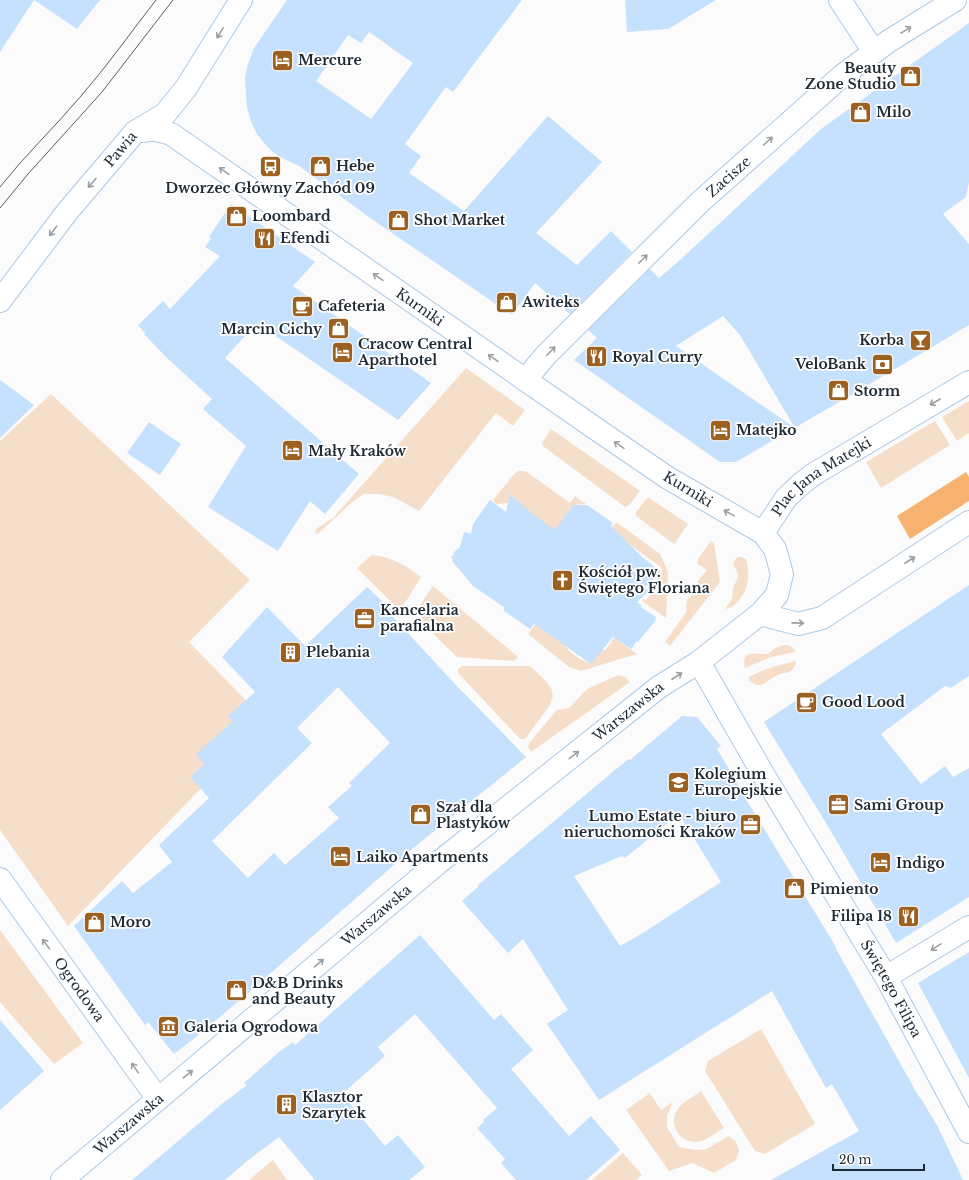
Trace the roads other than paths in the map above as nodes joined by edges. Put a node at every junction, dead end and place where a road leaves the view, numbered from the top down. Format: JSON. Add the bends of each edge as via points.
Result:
{"nodes":[{"id":1,"x":241,"y":0,"type":"edge"},
{"id":2,"x":840,"y":0,"type":"edge"},
{"id":3,"x":955,"y":0,"type":"edge"},
{"id":4,"x":874,"y":52,"type":"junction"},
{"id":5,"x":135,"y":132,"type":"junction"},
{"id":6,"x":0,"y":302,"type":"edge"},
{"id":7,"x":525,"y":380,"type":"junction"},
{"id":8,"x":969,"y":382,"type":"edge"},
{"id":9,"x":969,"y":522,"type":"edge"},
{"id":10,"x":763,"y":533,"type":"junction"},
{"id":11,"x":760,"y":614,"type":"junction"},
{"id":12,"x":699,"y":662,"type":"junction"},
{"id":13,"x":0,"y":879,"type":"edge"},
{"id":14,"x":969,"y":927,"type":"edge"},
{"id":15,"x":886,"y":977,"type":"junction"},
{"id":16,"x":158,"y":1099,"type":"junction"},
{"id":17,"x":969,"y":1132,"type":"edge"},
{"id":18,"x":62,"y":1180,"type":"edge"}],
"edges":[{"from":1,"to":5,"type":"street","name":"Pawia","one_way":true,"via":[[186,88],[165,114]]},
{"from":2,"to":4,"type":"street"},
{"from":4,"to":3,"type":"street","name":"Zacisze","one_way":true},
{"from":7,"to":4,"type":"street","name":"Zacisze","one_way":true,"via":[[546,355],[700,202],[843,75]]},
{"from":5,"to":6,"type":"street","name":"Pawia","one_way":true,"via":[[67,212]]},
{"from":7,"to":5,"type":"street","name":"Kurniki","one_way":true,"via":[[171,134],[158,130]]},
{"from":10,"to":7,"type":"street","name":"Kurniki","one_way":true,"via":[[668,478]]},
{"from":8,"to":10,"type":"street","name":"Plac Jana Matejki","one_way":true,"via":[[814,474],[786,498]]},
{"from":11,"to":9,"type":"street","one_way":true,"via":[[798,624],[822,618]]},
{"from":10,"to":11,"type":"street","name":"Plac Jana Matejki","via":[[775,549],[782,574],[777,595]]},
{"from":11,"to":12,"type":"street","name":"Plac Jana Matejki"},
{"from":12,"to":15,"type":"street","name":"Świętego Filipa","via":[[763,774]]},
{"from":16,"to":12,"type":"street","name":"Warszawska","one_way":true,"via":[[438,863],[659,687]]},
{"from":16,"to":13,"type":"street","name":"Ogrodowa","one_way":true},
{"from":14,"to":15,"type":"street","one_way":true},
{"from":15,"to":17,"type":"street","name":"Świętego Filipa"},
{"from":16,"to":18,"type":"street","name":"Warszawska"}]}
